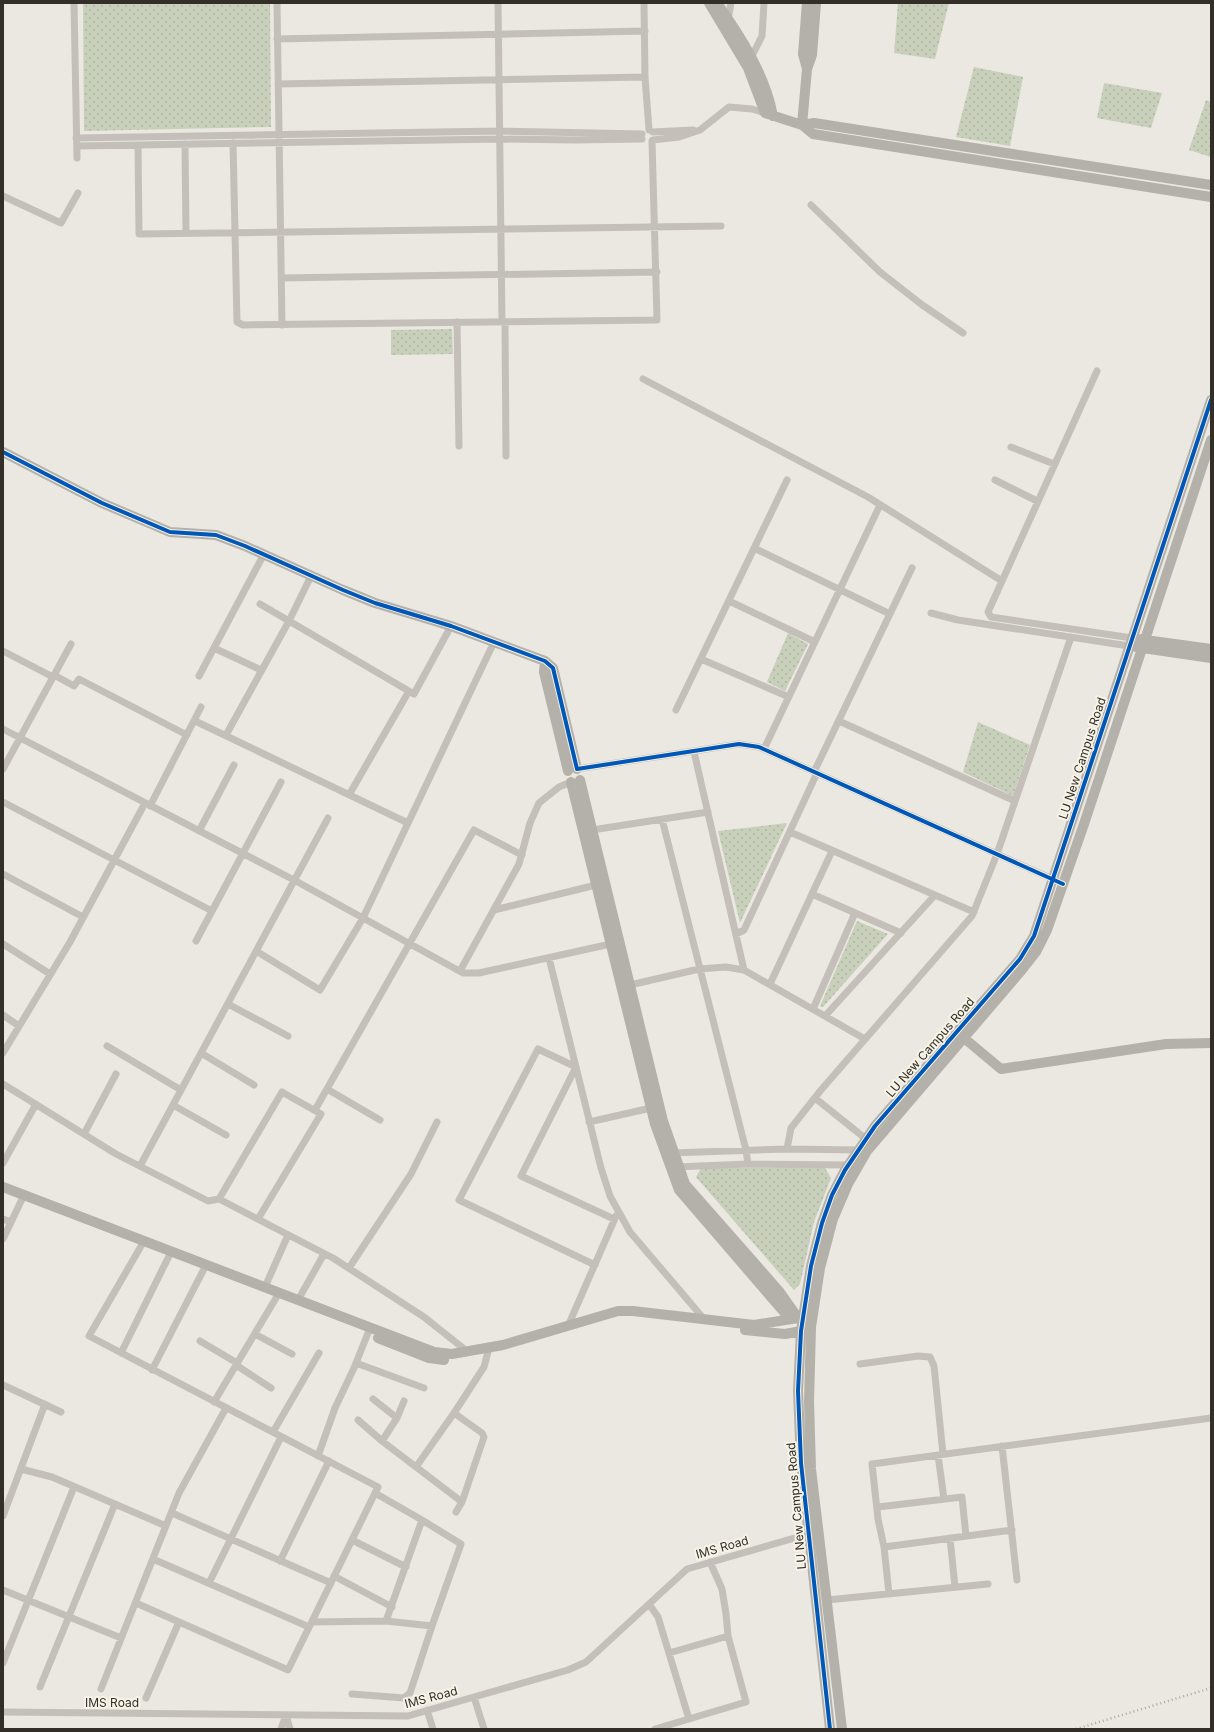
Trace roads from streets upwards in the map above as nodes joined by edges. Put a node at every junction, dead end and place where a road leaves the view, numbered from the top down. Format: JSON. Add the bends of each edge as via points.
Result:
{"nodes":[{"id":1,"x":74,"y":3,"type":"edge"},
{"id":2,"x":277,"y":3,"type":"edge"},
{"id":3,"x":498,"y":3,"type":"edge"},
{"id":4,"x":644,"y":3,"type":"edge"},
{"id":5,"x":708,"y":3,"type":"edge"},
{"id":6,"x":717,"y":3,"type":"edge"},
{"id":7,"x":730,"y":3,"type":"edge"},
{"id":8,"x":764,"y":3,"type":"edge"},
{"id":9,"x":807,"y":3,"type":"edge"},
{"id":10,"x":816,"y":3,"type":"edge"},
{"id":11,"x":728,"y":20,"type":"junction"},
{"id":12,"x":645,"y":31,"type":"junction"},
{"id":13,"x":498,"y":36,"type":"junction"},
{"id":14,"x":277,"y":40,"type":"junction"},
{"id":15,"x":751,"y":57,"type":"junction"},
{"id":16,"x":748,"y":68,"type":"junction"},
{"id":17,"x":807,"y":69,"type":"junction"},
{"id":18,"x":646,"y":77,"type":"junction"},
{"id":19,"x":499,"y":81,"type":"junction"},
{"id":20,"x":278,"y":84,"type":"junction"},
{"id":21,"x":769,"y":114,"type":"junction"},
{"id":22,"x":802,"y":125,"type":"junction"},
{"id":23,"x":500,"y":131,"type":"junction"},
{"id":24,"x":279,"y":134,"type":"junction"},
{"id":25,"x":652,"y":136,"type":"junction"},
{"id":26,"x":642,"y":137,"type":"junction"},
{"id":27,"x":76,"y":138,"type":"junction"},
{"id":28,"x":500,"y":139,"type":"junction"},
{"id":29,"x":233,"y":143,"type":"junction"},
{"id":30,"x":279,"y":143,"type":"junction"},
{"id":31,"x":185,"y":144,"type":"junction"},
{"id":32,"x":138,"y":145,"type":"junction"},
{"id":33,"x":77,"y":146,"type":"junction"},
{"id":34,"x":77,"y":158,"type":"dead end"},
{"id":35,"x":1037,"y":158,"type":"junction"},
{"id":36,"x":1034,"y":168,"type":"junction"},
{"id":37,"x":1211,"y":185,"type":"edge"},
{"id":38,"x":78,"y":193,"type":"dead end"},
{"id":39,"x":3,"y":196,"type":"edge"},
{"id":40,"x":1211,"y":197,"type":"edge"},
{"id":41,"x":811,"y":205,"type":"dead end"},
{"id":42,"x":721,"y":226,"type":"dead end"},
{"id":43,"x":656,"y":227,"type":"junction"},
{"id":44,"x":501,"y":229,"type":"junction"},
{"id":45,"x":280,"y":231,"type":"junction"},
{"id":46,"x":235,"y":232,"type":"junction"},
{"id":47,"x":186,"y":233,"type":"junction"},
{"id":48,"x":657,"y":272,"type":"junction"},
{"id":49,"x":502,"y":275,"type":"junction"},
{"id":50,"x":281,"y":278,"type":"junction"},
{"id":51,"x":457,"y":322,"type":"junction"},
{"id":52,"x":503,"y":322,"type":"junction"},
{"id":53,"x":282,"y":324,"type":"junction"},
{"id":54,"x":963,"y":333,"type":"dead end"},
{"id":55,"x":1097,"y":371,"type":"dead end"},
{"id":56,"x":643,"y":379,"type":"dead end"},
{"id":57,"x":1211,"y":400,"type":"edge"},
{"id":58,"x":1211,"y":440,"type":"edge"},
{"id":59,"x":459,"y":446,"type":"dead end"},
{"id":60,"x":1011,"y":446,"type":"dead end"},
{"id":61,"x":3,"y":452,"type":"edge"},
{"id":62,"x":506,"y":456,"type":"dead end"},
{"id":63,"x":1054,"y":464,"type":"junction"},
{"id":64,"x":787,"y":480,"type":"dead end"},
{"id":65,"x":995,"y":480,"type":"dead end"},
{"id":66,"x":1037,"y":501,"type":"junction"},
{"id":67,"x":880,"y":505,"type":"junction"},
{"id":68,"x":754,"y":548,"type":"junction"},
{"id":69,"x":264,"y":554,"type":"junction"},
{"id":70,"x":912,"y":568,"type":"dead end"},
{"id":71,"x":311,"y":576,"type":"junction"},
{"id":72,"x":1002,"y":581,"type":"junction"},
{"id":73,"x":840,"y":590,"type":"junction"},
{"id":74,"x":729,"y":601,"type":"junction"},
{"id":75,"x":260,"y":604,"type":"dead end"},
{"id":76,"x":931,"y":613,"type":"dead end"},
{"id":77,"x":890,"y":614,"type":"junction"},
{"id":78,"x":289,"y":621,"type":"junction"},
{"id":79,"x":451,"y":626,"type":"junction"},
{"id":80,"x":1071,"y":637,"type":"junction"},
{"id":81,"x":494,"y":642,"type":"junction"},
{"id":82,"x":815,"y":642,"type":"junction"},
{"id":83,"x":1131,"y":642,"type":"junction"},
{"id":84,"x":71,"y":644,"type":"dead end"},
{"id":85,"x":1143,"y":644,"type":"junction"},
{"id":86,"x":214,"y":648,"type":"junction"},
{"id":87,"x":1211,"y":649,"type":"edge"},
{"id":88,"x":3,"y":651,"type":"edge"},
{"id":89,"x":1211,"y":658,"type":"edge"},
{"id":90,"x":701,"y":659,"type":"junction"},
{"id":91,"x":261,"y":670,"type":"junction"},
{"id":92,"x":53,"y":676,"type":"junction"},
{"id":93,"x":199,"y":676,"type":"dead end"},
{"id":94,"x":409,"y":691,"type":"junction"},
{"id":95,"x":789,"y":697,"type":"junction"},
{"id":96,"x":201,"y":707,"type":"dead end"},
{"id":97,"x":676,"y":710,"type":"dead end"},
{"id":98,"x":195,"y":721,"type":"junction"},
{"id":99,"x":839,"y":721,"type":"junction"},
{"id":100,"x":3,"y":729,"type":"edge"},
{"id":101,"x":187,"y":735,"type":"junction"},
{"id":102,"x":226,"y":735,"type":"junction"},
{"id":103,"x":21,"y":738,"type":"junction"},
{"id":104,"x":764,"y":749,"type":"junction"},
{"id":105,"x":694,"y":752,"type":"junction"},
{"id":106,"x":234,"y":765,"type":"dead end"},
{"id":107,"x":3,"y":769,"type":"edge"},
{"id":108,"x":573,"y":770,"type":"junction"},
{"id":109,"x":816,"y":772,"type":"junction"},
{"id":110,"x":575,"y":781,"type":"junction"},
{"id":111,"x":281,"y":782,"type":"dead end"},
{"id":112,"x":349,"y":795,"type":"junction"},
{"id":113,"x":1015,"y":801,"type":"junction"},
{"id":114,"x":3,"y":802,"type":"edge"},
{"id":115,"x":148,"y":804,"type":"junction"},
{"id":116,"x":708,"y":812,"type":"junction"},
{"id":117,"x":328,"y":818,"type":"dead end"},
{"id":118,"x":662,"y":819,"type":"junction"},
{"id":119,"x":408,"y":824,"type":"junction"},
{"id":120,"x":592,"y":830,"type":"junction"},
{"id":121,"x":200,"y":831,"type":"junction"},
{"id":122,"x":790,"y":832,"type":"junction"},
{"id":123,"x":832,"y":850,"type":"junction"},
{"id":124,"x":242,"y":853,"type":"junction"},
{"id":125,"x":522,"y":854,"type":"junction"},
{"id":126,"x":997,"y":854,"type":"junction"},
{"id":127,"x":114,"y":859,"type":"junction"},
{"id":128,"x":3,"y":874,"type":"edge"},
{"id":129,"x":294,"y":880,"type":"junction"},
{"id":130,"x":1058,"y":882,"type":"junction"},
{"id":131,"x":596,"y":885,"type":"junction"},
{"id":132,"x":812,"y":894,"type":"junction"},
{"id":133,"x":935,"y":895,"type":"junction"},
{"id":134,"x":494,"y":910,"type":"junction"},
{"id":135,"x":212,"y":911,"type":"junction"},
{"id":136,"x":974,"y":912,"type":"junction"},
{"id":137,"x":855,"y":913,"type":"junction"},
{"id":138,"x":83,"y":917,"type":"junction"},
{"id":139,"x":363,"y":918,"type":"junction"},
{"id":140,"x":901,"y":933,"type":"junction"},
{"id":141,"x":736,"y":934,"type":"junction"},
{"id":142,"x":196,"y":941,"type":"dead end"},
{"id":143,"x":409,"y":943,"type":"junction"},
{"id":144,"x":3,"y":944,"type":"edge"},
{"id":145,"x":615,"y":944,"type":"junction"},
{"id":146,"x":256,"y":951,"type":"junction"},
{"id":147,"x":549,"y":958,"type":"junction"},
{"id":148,"x":699,"y":969,"type":"junction"},
{"id":149,"x":744,"y":970,"type":"junction"},
{"id":150,"x":460,"y":971,"type":"junction"},
{"id":151,"x":50,"y":974,"type":"junction"},
{"id":152,"x":770,"y":984,"type":"junction"},
{"id":153,"x":630,"y":985,"type":"junction"},
{"id":154,"x":228,"y":1004,"type":"junction"},
{"id":155,"x":813,"y":1009,"type":"junction"},
{"id":156,"x":3,"y":1016,"type":"edge"},
{"id":157,"x":825,"y":1016,"type":"junction"},
{"id":158,"x":19,"y":1026,"type":"junction"},
{"id":159,"x":960,"y":1035,"type":"junction"},
{"id":160,"x":288,"y":1036,"type":"dead end"},
{"id":161,"x":865,"y":1039,"type":"junction"},
{"id":162,"x":1211,"y":1043,"type":"edge"},
{"id":163,"x":107,"y":1046,"type":"dead end"},
{"id":164,"x":3,"y":1053,"type":"edge"},
{"id":165,"x":201,"y":1053,"type":"junction"},
{"id":166,"x":576,"y":1067,"type":"junction"},
{"id":167,"x":116,"y":1074,"type":"dead end"},
{"id":168,"x":3,"y":1084,"type":"edge"},
{"id":169,"x":254,"y":1085,"type":"dead end"},
{"id":170,"x":181,"y":1090,"type":"junction"},
{"id":171,"x":327,"y":1090,"type":"junction"},
{"id":172,"x":815,"y":1098,"type":"junction"},
{"id":173,"x":36,"y":1104,"type":"junction"},
{"id":174,"x":173,"y":1106,"type":"junction"},
{"id":175,"x":650,"y":1108,"type":"junction"},
{"id":176,"x":315,"y":1110,"type":"junction"},
{"id":177,"x":380,"y":1120,"type":"dead end"},
{"id":178,"x":437,"y":1122,"type":"dead end"},
{"id":179,"x":589,"y":1122,"type":"junction"},
{"id":180,"x":84,"y":1134,"type":"junction"},
{"id":181,"x":226,"y":1135,"type":"dead end"},
{"id":182,"x":866,"y":1139,"type":"junction"},
{"id":183,"x":787,"y":1149,"type":"junction"},
{"id":184,"x":746,"y":1150,"type":"junction"},
{"id":185,"x":863,"y":1150,"type":"junction"},
{"id":186,"x":670,"y":1153,"type":"junction"},
{"id":187,"x":3,"y":1163,"type":"edge"},
{"id":188,"x":748,"y":1164,"type":"junction"},
{"id":189,"x":853,"y":1165,"type":"junction"},
{"id":190,"x":140,"y":1166,"type":"junction"},
{"id":191,"x":675,"y":1167,"type":"junction"},
{"id":192,"x":3,"y":1187,"type":"edge"},
{"id":193,"x":3,"y":1194,"type":"edge"},
{"id":194,"x":22,"y":1198,"type":"junction"},
{"id":195,"x":219,"y":1199,"type":"junction"},
{"id":196,"x":618,"y":1210,"type":"junction"},
{"id":197,"x":258,"y":1219,"type":"junction"},
{"id":198,"x":614,"y":1219,"type":"junction"},
{"id":199,"x":3,"y":1220,"type":"edge"},
{"id":200,"x":11,"y":1222,"type":"junction"},
{"id":201,"x":288,"y":1235,"type":"junction"},
{"id":202,"x":3,"y":1239,"type":"edge"},
{"id":203,"x":142,"y":1244,"type":"junction"},
{"id":204,"x":170,"y":1254,"type":"junction"},
{"id":205,"x":324,"y":1254,"type":"junction"},
{"id":206,"x":594,"y":1265,"type":"junction"},
{"id":207,"x":205,"y":1268,"type":"junction"},
{"id":208,"x":349,"y":1268,"type":"junction"},
{"id":209,"x":265,"y":1287,"type":"junction"},
{"id":210,"x":277,"y":1296,"type":"junction"},
{"id":211,"x":298,"y":1300,"type":"junction"},
{"id":212,"x":634,"y":1314,"type":"junction"},
{"id":213,"x":704,"y":1319,"type":"junction"},
{"id":214,"x":801,"y":1319,"type":"junction"},
{"id":215,"x":568,"y":1326,"type":"junction"},
{"id":216,"x":770,"y":1328,"type":"junction"},
{"id":217,"x":806,"y":1330,"type":"junction"},
{"id":218,"x":368,"y":1331,"type":"junction"},
{"id":219,"x":254,"y":1334,"type":"junction"},
{"id":220,"x":538,"y":1338,"type":"junction"},
{"id":221,"x":200,"y":1341,"type":"dead end"},
{"id":222,"x":488,"y":1351,"type":"junction"},
{"id":223,"x":468,"y":1352,"type":"junction"},
{"id":224,"x":121,"y":1353,"type":"junction"},
{"id":225,"x":319,"y":1353,"type":"dead end"},
{"id":226,"x":292,"y":1354,"type":"dead end"},
{"id":227,"x":356,"y":1363,"type":"junction"},
{"id":228,"x":237,"y":1364,"type":"junction"},
{"id":229,"x":860,"y":1364,"type":"dead end"},
{"id":230,"x":152,"y":1370,"type":"junction"},
{"id":231,"x":3,"y":1385,"type":"edge"},
{"id":232,"x":271,"y":1388,"type":"dead end"},
{"id":233,"x":424,"y":1388,"type":"dead end"},
{"id":234,"x":373,"y":1399,"type":"dead end"},
{"id":235,"x":404,"y":1401,"type":"dead end"},
{"id":236,"x":214,"y":1402,"type":"junction"},
{"id":237,"x":45,"y":1404,"type":"junction"},
{"id":238,"x":226,"y":1408,"type":"junction"},
{"id":239,"x":61,"y":1412,"type":"dead end"},
{"id":240,"x":454,"y":1413,"type":"junction"},
{"id":241,"x":397,"y":1418,"type":"junction"},
{"id":242,"x":1211,"y":1418,"type":"edge"},
{"id":243,"x":358,"y":1420,"type":"dead end"},
{"id":244,"x":272,"y":1432,"type":"junction"},
{"id":245,"x":281,"y":1437,"type":"junction"},
{"id":246,"x":382,"y":1441,"type":"junction"},
{"id":247,"x":1002,"y":1446,"type":"junction"},
{"id":248,"x":941,"y":1454,"type":"junction"},
{"id":249,"x":318,"y":1456,"type":"junction"},
{"id":250,"x":329,"y":1461,"type":"junction"},
{"id":251,"x":416,"y":1467,"type":"junction"},
{"id":252,"x":21,"y":1469,"type":"junction"},
{"id":253,"x":74,"y":1487,"type":"junction"},
{"id":254,"x":375,"y":1493,"type":"junction"},
{"id":255,"x":944,"y":1499,"type":"junction"},
{"id":256,"x":462,"y":1502,"type":"junction"},
{"id":257,"x":115,"y":1504,"type":"junction"},
{"id":258,"x":878,"y":1507,"type":"junction"},
{"id":259,"x":456,"y":1512,"type":"dead end"},
{"id":260,"x":172,"y":1513,"type":"junction"},
{"id":261,"x":3,"y":1516,"type":"edge"},
{"id":262,"x":422,"y":1520,"type":"junction"},
{"id":263,"x":166,"y":1526,"type":"junction"},
{"id":264,"x":1012,"y":1530,"type":"junction"},
{"id":265,"x":813,"y":1533,"type":"junction"},
{"id":266,"x":966,"y":1536,"type":"junction"},
{"id":267,"x":950,"y":1538,"type":"junction"},
{"id":268,"x":230,"y":1539,"type":"junction"},
{"id":269,"x":352,"y":1540,"type":"junction"},
{"id":270,"x":884,"y":1547,"type":"junction"},
{"id":271,"x":153,"y":1559,"type":"junction"},
{"id":272,"x":280,"y":1561,"type":"junction"},
{"id":273,"x":710,"y":1562,"type":"junction"},
{"id":274,"x":406,"y":1567,"type":"junction"},
{"id":275,"x":334,"y":1576,"type":"junction"},
{"id":276,"x":1017,"y":1580,"type":"dead end"},
{"id":277,"x":209,"y":1583,"type":"junction"},
{"id":278,"x":331,"y":1583,"type":"junction"},
{"id":279,"x":988,"y":1584,"type":"dead end"},
{"id":280,"x":955,"y":1587,"type":"junction"},
{"id":281,"x":3,"y":1590,"type":"edge"},
{"id":282,"x":889,"y":1594,"type":"junction"},
{"id":283,"x":28,"y":1600,"type":"junction"},
{"id":284,"x":827,"y":1600,"type":"junction"},
{"id":285,"x":136,"y":1603,"type":"junction"},
{"id":286,"x":649,"y":1604,"type":"junction"},
{"id":287,"x":392,"y":1607,"type":"junction"},
{"id":288,"x":68,"y":1616,"type":"junction"},
{"id":289,"x":386,"y":1621,"type":"junction"},
{"id":290,"x":179,"y":1622,"type":"junction"},
{"id":291,"x":310,"y":1624,"type":"junction"},
{"id":292,"x":432,"y":1626,"type":"junction"},
{"id":293,"x":728,"y":1636,"type":"junction"},
{"id":294,"x":122,"y":1638,"type":"junction"},
{"id":295,"x":669,"y":1653,"type":"junction"},
{"id":296,"x":3,"y":1663,"type":"edge"},
{"id":297,"x":40,"y":1688,"type":"dead end"},
{"id":298,"x":101,"y":1689,"type":"dead end"},
{"id":299,"x":352,"y":1694,"type":"dead end"},
{"id":300,"x":474,"y":1697,"type":"junction"},
{"id":301,"x":146,"y":1698,"type":"dead end"},
{"id":302,"x":427,"y":1710,"type":"junction"},
{"id":303,"x":3,"y":1712,"type":"edge"},
{"id":304,"x":286,"y":1715,"type":"junction"},
{"id":305,"x":689,"y":1719,"type":"junction"},
{"id":306,"x":281,"y":1729,"type":"edge"},
{"id":307,"x":290,"y":1729,"type":"edge"},
{"id":308,"x":433,"y":1729,"type":"edge"},
{"id":309,"x":484,"y":1729,"type":"edge"},
{"id":310,"x":655,"y":1729,"type":"edge"},
{"id":311,"x":830,"y":1729,"type":"edge"},
{"id":312,"x":842,"y":1729,"type":"edge"}],
"edges":[{"from":1,"to":27,"type":"street"},
{"from":2,"to":14,"type":"street"},
{"from":3,"to":13,"type":"street"},
{"from":4,"to":12,"type":"street"},
{"from":5,"to":16,"type":"street"},
{"from":6,"to":11,"type":"street"},
{"from":7,"to":11,"type":"street"},
{"from":8,"to":15,"type":"street","via":[[762,36]]},
{"from":9,"to":17,"type":"street","via":[[803,54]]},
{"from":10,"to":17,"type":"street","via":[[812,55]]},
{"from":11,"to":15,"type":"street"},
{"from":12,"to":13,"type":"street"},
{"from":12,"to":18,"type":"street"},
{"from":13,"to":14,"type":"street"},
{"from":13,"to":19,"type":"street"},
{"from":14,"to":20,"type":"street"},
{"from":15,"to":16,"type":"street"},
{"from":15,"to":21,"type":"street","via":[[769,97]]},
{"from":16,"to":21,"type":"street"},
{"from":17,"to":22,"type":"street"},
{"from":18,"to":19,"type":"street"},
{"from":18,"to":25,"type":"street"},
{"from":19,"to":20,"type":"street"},
{"from":19,"to":23,"type":"street"},
{"from":20,"to":24,"type":"street"},
{"from":21,"to":22,"type":"street"},
{"from":21,"to":25,"type":"street","via":[[729,107],[700,130],[679,137]]},
{"from":22,"to":35,"type":"street","via":[[814,123]]},
{"from":22,"to":36,"type":"street","via":[[813,134]]},
{"from":23,"to":24,"type":"street"},
{"from":23,"to":26,"type":"street"},
{"from":23,"to":28,"type":"street"},
{"from":24,"to":27,"type":"street"},
{"from":24,"to":30,"type":"street"},
{"from":25,"to":26,"type":"street","via":[[645,131]]},
{"from":25,"to":26,"type":"street","via":[[648,143]]},
{"from":25,"to":43,"type":"street"},
{"from":26,"to":28,"type":"street","via":[[574,140]]},
{"from":27,"to":33,"type":"street"},
{"from":28,"to":30,"type":"street"},
{"from":28,"to":44,"type":"street"},
{"from":29,"to":30,"type":"street"},
{"from":29,"to":31,"type":"street"},
{"from":29,"to":46,"type":"street"},
{"from":30,"to":45,"type":"street"},
{"from":31,"to":32,"type":"street"},
{"from":31,"to":47,"type":"street"},
{"from":32,"to":33,"type":"street"},
{"from":32,"to":47,"type":"street","via":[[139,234]]},
{"from":33,"to":34,"type":"street"},
{"from":35,"to":36,"type":"street"},
{"from":35,"to":37,"type":"street"},
{"from":36,"to":40,"type":"street"},
{"from":38,"to":39,"type":"street","via":[[61,223]]},
{"from":41,"to":54,"type":"street","via":[[880,272]]},
{"from":42,"to":43,"type":"street"},
{"from":43,"to":44,"type":"street"},
{"from":43,"to":48,"type":"street"},
{"from":44,"to":45,"type":"street"},
{"from":44,"to":49,"type":"street"},
{"from":45,"to":46,"type":"street"},
{"from":45,"to":50,"type":"street"},
{"from":46,"to":47,"type":"street"},
{"from":46,"to":53,"type":"street","via":[[237,322],[243,325]]},
{"from":48,"to":49,"type":"street"},
{"from":48,"to":52,"type":"street","via":[[657,320]]},
{"from":49,"to":50,"type":"street"},
{"from":49,"to":52,"type":"street"},
{"from":50,"to":53,"type":"street"},
{"from":51,"to":52,"type":"street"},
{"from":51,"to":53,"type":"street"},
{"from":51,"to":59,"type":"street"},
{"from":52,"to":62,"type":"street"},
{"from":55,"to":63,"type":"street"},
{"from":56,"to":67,"type":"street"},
{"from":57,"to":83,"type":"street","name":"LU New Campus Road"},
{"from":58,"to":85,"type":"street","name":"LU New Campus Road"},
{"from":60,"to":63,"type":"street"},
{"from":61,"to":69,"type":"street","via":[[102,503],[170,532],[216,535]]},
{"from":63,"to":66,"type":"street"},
{"from":64,"to":68,"type":"street"},
{"from":65,"to":66,"type":"street"},
{"from":66,"to":72,"type":"street"},
{"from":67,"to":72,"type":"street"},
{"from":67,"to":73,"type":"street"},
{"from":68,"to":73,"type":"street"},
{"from":68,"to":74,"type":"street"},
{"from":69,"to":71,"type":"street"},
{"from":69,"to":86,"type":"street"},
{"from":70,"to":77,"type":"street"},
{"from":71,"to":78,"type":"street"},
{"from":71,"to":79,"type":"street","via":[[374,603]]},
{"from":72,"to":83,"type":"street","via":[[988,612],[992,617]]},
{"from":73,"to":77,"type":"street"},
{"from":73,"to":82,"type":"street"},
{"from":74,"to":82,"type":"street"},
{"from":74,"to":90,"type":"street"},
{"from":75,"to":78,"type":"street"},
{"from":76,"to":80,"type":"street","via":[[958,620]]},
{"from":77,"to":99,"type":"street"},
{"from":78,"to":91,"type":"street"},
{"from":78,"to":94,"type":"street"},
{"from":79,"to":81,"type":"street"},
{"from":79,"to":94,"type":"street","via":[[414,694]]},
{"from":80,"to":83,"type":"street"},
{"from":80,"to":113,"type":"street"},
{"from":81,"to":108,"type":"street","via":[[545,661],[544,672]]},
{"from":81,"to":119,"type":"street"},
{"from":82,"to":95,"type":"street"},
{"from":83,"to":85,"type":"street"},
{"from":83,"to":130,"type":"street","name":"LU New Campus Road"},
{"from":84,"to":92,"type":"street"},
{"from":85,"to":87,"type":"street"},
{"from":85,"to":89,"type":"street"},
{"from":85,"to":130,"type":"street","name":"LU New Campus Road"},
{"from":86,"to":91,"type":"street"},
{"from":86,"to":93,"type":"street"},
{"from":88,"to":92,"type":"street"},
{"from":90,"to":95,"type":"street"},
{"from":90,"to":97,"type":"street"},
{"from":91,"to":102,"type":"street"},
{"from":92,"to":101,"type":"street","via":[[74,686],[79,679]]},
{"from":92,"to":103,"type":"street"},
{"from":94,"to":112,"type":"street"},
{"from":95,"to":104,"type":"street"},
{"from":96,"to":98,"type":"street"},
{"from":98,"to":101,"type":"street"},
{"from":98,"to":102,"type":"street"},
{"from":99,"to":109,"type":"street"},
{"from":99,"to":113,"type":"street"},
{"from":100,"to":103,"type":"street"},
{"from":101,"to":115,"type":"street"},
{"from":102,"to":112,"type":"street"},
{"from":103,"to":107,"type":"street"},
{"from":103,"to":115,"type":"street"},
{"from":104,"to":105,"type":"street","via":[[739,744]]},
{"from":104,"to":109,"type":"street"},
{"from":105,"to":108,"type":"street"},
{"from":105,"to":116,"type":"street"},
{"from":106,"to":121,"type":"street"},
{"from":108,"to":110,"type":"street","via":[[580,773]]},
{"from":108,"to":110,"type":"street","via":[[567,777]]},
{"from":109,"to":122,"type":"street"},
{"from":109,"to":126,"type":"street"},
{"from":110,"to":120,"type":"street"},
{"from":110,"to":125,"type":"street","via":[[559,787],[539,803],[530,823]]},
{"from":110,"to":131,"type":"street"},
{"from":111,"to":124,"type":"street"},
{"from":112,"to":119,"type":"street"},
{"from":113,"to":126,"type":"street"},
{"from":114,"to":127,"type":"street"},
{"from":115,"to":121,"type":"street"},
{"from":115,"to":127,"type":"street"},
{"from":116,"to":118,"type":"street"},
{"from":116,"to":141,"type":"street"},
{"from":117,"to":129,"type":"street"},
{"from":118,"to":120,"type":"street"},
{"from":118,"to":148,"type":"street"},
{"from":119,"to":139,"type":"street"},
{"from":120,"to":145,"type":"street"},
{"from":121,"to":124,"type":"street"},
{"from":122,"to":123,"type":"street"},
{"from":122,"to":141,"type":"street","via":[[744,930]]},
{"from":123,"to":132,"type":"street"},
{"from":123,"to":133,"type":"street"},
{"from":124,"to":129,"type":"street"},
{"from":124,"to":135,"type":"street"},
{"from":125,"to":134,"type":"street","via":[[520,864]]},
{"from":125,"to":143,"type":"street","via":[[474,830]]},
{"from":126,"to":130,"type":"street"},
{"from":126,"to":136,"type":"street"},
{"from":127,"to":135,"type":"street"},
{"from":127,"to":138,"type":"street"},
{"from":128,"to":138,"type":"street"},
{"from":129,"to":139,"type":"street"},
{"from":129,"to":146,"type":"street"},
{"from":130,"to":159,"type":"street","name":"LU New Campus Road","via":[[1047,930],[1036,952]]},
{"from":131,"to":134,"type":"street"},
{"from":131,"to":145,"type":"street"},
{"from":132,"to":137,"type":"street"},
{"from":132,"to":152,"type":"street"},
{"from":133,"to":136,"type":"street"},
{"from":133,"to":140,"type":"street"},
{"from":134,"to":150,"type":"street"},
{"from":135,"to":142,"type":"street"},
{"from":136,"to":161,"type":"street"},
{"from":137,"to":140,"type":"street"},
{"from":137,"to":155,"type":"street"},
{"from":138,"to":151,"type":"street"},
{"from":139,"to":143,"type":"street"},
{"from":139,"to":146,"type":"street","via":[[320,990]]},
{"from":140,"to":157,"type":"street"},
{"from":141,"to":149,"type":"street"},
{"from":143,"to":150,"type":"street"},
{"from":143,"to":171,"type":"street"},
{"from":144,"to":151,"type":"street"},
{"from":145,"to":147,"type":"street"},
{"from":145,"to":153,"type":"street"},
{"from":145,"to":175,"type":"street"},
{"from":146,"to":154,"type":"street"},
{"from":147,"to":150,"type":"street","via":[[480,973]]},
{"from":147,"to":166,"type":"street"},
{"from":148,"to":149,"type":"street","via":[[726,967]]},
{"from":148,"to":153,"type":"street"},
{"from":148,"to":184,"type":"street"},
{"from":149,"to":152,"type":"street"},
{"from":151,"to":158,"type":"street"},
{"from":152,"to":155,"type":"street"},
{"from":153,"to":186,"type":"street"},
{"from":154,"to":160,"type":"street"},
{"from":154,"to":165,"type":"street"},
{"from":155,"to":157,"type":"street"},
{"from":156,"to":158,"type":"street"},
{"from":157,"to":161,"type":"street"},
{"from":158,"to":164,"type":"street"},
{"from":159,"to":162,"type":"street","via":[[1001,1069],[1166,1044]]},
{"from":159,"to":182,"type":"street","name":"LU New Campus Road","via":[[875,1126]]},
{"from":159,"to":185,"type":"street","name":"LU New Campus Road"},
{"from":161,"to":172,"type":"street"},
{"from":163,"to":170,"type":"street"},
{"from":165,"to":169,"type":"street"},
{"from":165,"to":170,"type":"street"},
{"from":166,"to":179,"type":"street"},
{"from":166,"to":198,"type":"street","via":[[521,1176]]},
{"from":166,"to":206,"type":"street","via":[[538,1049],[459,1200]]},
{"from":167,"to":180,"type":"street"},
{"from":168,"to":173,"type":"street"},
{"from":170,"to":174,"type":"street"},
{"from":171,"to":176,"type":"street"},
{"from":171,"to":177,"type":"street"},
{"from":172,"to":182,"type":"street"},
{"from":172,"to":183,"type":"street","via":[[791,1128]]},
{"from":173,"to":180,"type":"street"},
{"from":173,"to":187,"type":"street"},
{"from":174,"to":181,"type":"street"},
{"from":174,"to":190,"type":"street"},
{"from":175,"to":179,"type":"street"},
{"from":175,"to":186,"type":"street"},
{"from":176,"to":195,"type":"street","via":[[282,1092]]},
{"from":176,"to":197,"type":"street","via":[[321,1114]]},
{"from":178,"to":208,"type":"street","via":[[411,1174]]},
{"from":179,"to":196,"type":"street","via":[[610,1196]]},
{"from":180,"to":190,"type":"street"},
{"from":182,"to":185,"type":"street","name":"LU New Campus Road"},
{"from":183,"to":184,"type":"street"},
{"from":183,"to":185,"type":"street"},
{"from":184,"to":186,"type":"street"},
{"from":184,"to":188,"type":"street"},
{"from":185,"to":189,"type":"street","name":"LU New Campus Road"},
{"from":186,"to":191,"type":"street"},
{"from":188,"to":189,"type":"street"},
{"from":188,"to":191,"type":"street"},
{"from":189,"to":214,"type":"street","name":"LU New Campus Road","via":[[832,1195],[822,1223]]},
{"from":190,"to":195,"type":"street","via":[[208,1201]]},
{"from":191,"to":214,"type":"street","via":[[685,1184]]},
{"from":192,"to":194,"type":"street"},
{"from":193,"to":194,"type":"street"},
{"from":194,"to":200,"type":"street"},
{"from":194,"to":203,"type":"street"},
{"from":195,"to":197,"type":"street"},
{"from":196,"to":198,"type":"street"},
{"from":196,"to":213,"type":"street","via":[[630,1232]]},
{"from":197,"to":201,"type":"street"},
{"from":198,"to":206,"type":"street"},
{"from":199,"to":200,"type":"street"},
{"from":200,"to":202,"type":"street"},
{"from":201,"to":205,"type":"street"},
{"from":201,"to":209,"type":"street"},
{"from":203,"to":204,"type":"street"},
{"from":203,"to":224,"type":"street","via":[[89,1336]]},
{"from":204,"to":207,"type":"street"},
{"from":204,"to":224,"type":"street"},
{"from":205,"to":208,"type":"street"},
{"from":205,"to":211,"type":"street"},
{"from":206,"to":215,"type":"street"},
{"from":207,"to":209,"type":"street"},
{"from":207,"to":210,"type":"street"},
{"from":207,"to":230,"type":"street"},
{"from":208,"to":223,"type":"street","via":[[424,1317]]},
{"from":209,"to":210,"type":"street"},
{"from":210,"to":211,"type":"street"},
{"from":210,"to":218,"type":"street"},
{"from":210,"to":219,"type":"street"},
{"from":211,"to":218,"type":"street"},
{"from":212,"to":213,"type":"street"},
{"from":212,"to":215,"type":"street","via":[[618,1311]]},
{"from":212,"to":216,"type":"street"},
{"from":212,"to":220,"type":"street"},
{"from":213,"to":216,"type":"street"},
{"from":214,"to":216,"type":"street"},
{"from":214,"to":217,"type":"street","name":"LU New Campus Road"},
{"from":215,"to":220,"type":"street"},
{"from":216,"to":217,"type":"street","via":[[785,1334]]},
{"from":217,"to":265,"type":"street","name":"LU New Campus Road","via":[[798,1391],[801,1463]]},
{"from":218,"to":222,"type":"street","via":[[429,1358],[458,1360]]},
{"from":218,"to":223,"type":"street","via":[[434,1352]]},
{"from":218,"to":227,"type":"street"},
{"from":219,"to":226,"type":"street"},
{"from":219,"to":228,"type":"street"},
{"from":220,"to":222,"type":"street"},
{"from":221,"to":228,"type":"street"},
{"from":222,"to":223,"type":"street"},
{"from":222,"to":240,"type":"street","via":[[484,1367]]},
{"from":224,"to":230,"type":"street"},
{"from":225,"to":244,"type":"street"},
{"from":227,"to":233,"type":"street"},
{"from":227,"to":249,"type":"street","via":[[335,1408]]},
{"from":228,"to":232,"type":"street"},
{"from":228,"to":236,"type":"street"},
{"from":229,"to":248,"type":"street","via":[[918,1356],[930,1357],[934,1366]]},
{"from":230,"to":236,"type":"street"},
{"from":231,"to":237,"type":"street"},
{"from":234,"to":241,"type":"street"},
{"from":235,"to":241,"type":"street"},
{"from":236,"to":238,"type":"street"},
{"from":237,"to":239,"type":"street"},
{"from":237,"to":252,"type":"street"},
{"from":238,"to":244,"type":"street"},
{"from":238,"to":260,"type":"street","via":[[180,1493]]},
{"from":240,"to":251,"type":"street"},
{"from":240,"to":256,"type":"street","via":[[482,1433],[484,1438]]},
{"from":241,"to":246,"type":"street"},
{"from":242,"to":247,"type":"street"},
{"from":243,"to":246,"type":"street"},
{"from":244,"to":245,"type":"street"},
{"from":245,"to":249,"type":"street"},
{"from":245,"to":268,"type":"street"},
{"from":246,"to":251,"type":"street"},
{"from":247,"to":248,"type":"street"},
{"from":247,"to":264,"type":"street"},
{"from":248,"to":255,"type":"street"},
{"from":248,"to":258,"type":"street","via":[[872,1464]]},
{"from":249,"to":250,"type":"street"},
{"from":250,"to":254,"type":"street","via":[[378,1487]]},
{"from":250,"to":272,"type":"street"},
{"from":251,"to":256,"type":"street"},
{"from":252,"to":253,"type":"street","via":[[52,1477]]},
{"from":252,"to":261,"type":"street"},
{"from":253,"to":257,"type":"street"},
{"from":253,"to":283,"type":"street"},
{"from":254,"to":262,"type":"street"},
{"from":254,"to":269,"type":"street"},
{"from":255,"to":258,"type":"street"},
{"from":255,"to":266,"type":"street","via":[[962,1497]]},
{"from":256,"to":259,"type":"street"},
{"from":257,"to":263,"type":"street"},
{"from":257,"to":288,"type":"street"},
{"from":258,"to":270,"type":"street"},
{"from":260,"to":263,"type":"street"},
{"from":260,"to":268,"type":"street"},
{"from":262,"to":274,"type":"street"},
{"from":262,"to":292,"type":"street","via":[[461,1544]]},
{"from":263,"to":271,"type":"street"},
{"from":264,"to":266,"type":"street"},
{"from":264,"to":276,"type":"street"},
{"from":265,"to":273,"type":"street","name":"IMS Road"},
{"from":265,"to":284,"type":"street","name":"LU New Campus Road"},
{"from":265,"to":311,"type":"street","name":"LU New Campus Road"},
{"from":266,"to":267,"type":"street"},
{"from":267,"to":270,"type":"street"},
{"from":267,"to":280,"type":"street"},
{"from":268,"to":272,"type":"street"},
{"from":268,"to":277,"type":"street"},
{"from":269,"to":274,"type":"street"},
{"from":269,"to":275,"type":"street"},
{"from":270,"to":282,"type":"street"},
{"from":271,"to":277,"type":"street"},
{"from":271,"to":285,"type":"street"},
{"from":272,"to":278,"type":"street"},
{"from":273,"to":286,"type":"street","name":"IMS Road","via":[[687,1569]]},
{"from":273,"to":293,"type":"street","via":[[722,1589]]},
{"from":274,"to":287,"type":"street"},
{"from":275,"to":278,"type":"street"},
{"from":275,"to":287,"type":"street"},
{"from":277,"to":291,"type":"street"},
{"from":278,"to":291,"type":"street"},
{"from":279,"to":280,"type":"street"},
{"from":280,"to":282,"type":"street"},
{"from":281,"to":283,"type":"street"},
{"from":282,"to":284,"type":"street"},
{"from":283,"to":288,"type":"street"},
{"from":283,"to":296,"type":"street"},
{"from":284,"to":312,"type":"street","name":"LU New Campus Road"},
{"from":285,"to":290,"type":"street"},
{"from":285,"to":294,"type":"street"},
{"from":286,"to":295,"type":"street","via":[[658,1617]]},
{"from":286,"to":300,"type":"street","name":"IMS Road","via":[[586,1662],[568,1670]]},
{"from":287,"to":289,"type":"street"},
{"from":288,"to":294,"type":"street"},
{"from":288,"to":297,"type":"street"},
{"from":289,"to":291,"type":"street"},
{"from":289,"to":292,"type":"street"},
{"from":290,"to":291,"type":"street","via":[[288,1670]]},
{"from":290,"to":301,"type":"street"},
{"from":292,"to":299,"type":"street","via":[[410,1693],[404,1698]]},
{"from":293,"to":295,"type":"street"},
{"from":293,"to":305,"type":"street","via":[[746,1702]]},
{"from":294,"to":298,"type":"street"},
{"from":295,"to":305,"type":"street"},
{"from":300,"to":302,"type":"street","name":"IMS Road"},
{"from":300,"to":309,"type":"street"},
{"from":302,"to":304,"type":"street","name":"IMS Road","via":[[408,1716]]},
{"from":302,"to":308,"type":"street"},
{"from":303,"to":304,"type":"street","name":"IMS Road"},
{"from":304,"to":306,"type":"street"},
{"from":304,"to":307,"type":"street"},
{"from":305,"to":310,"type":"street"}]}
